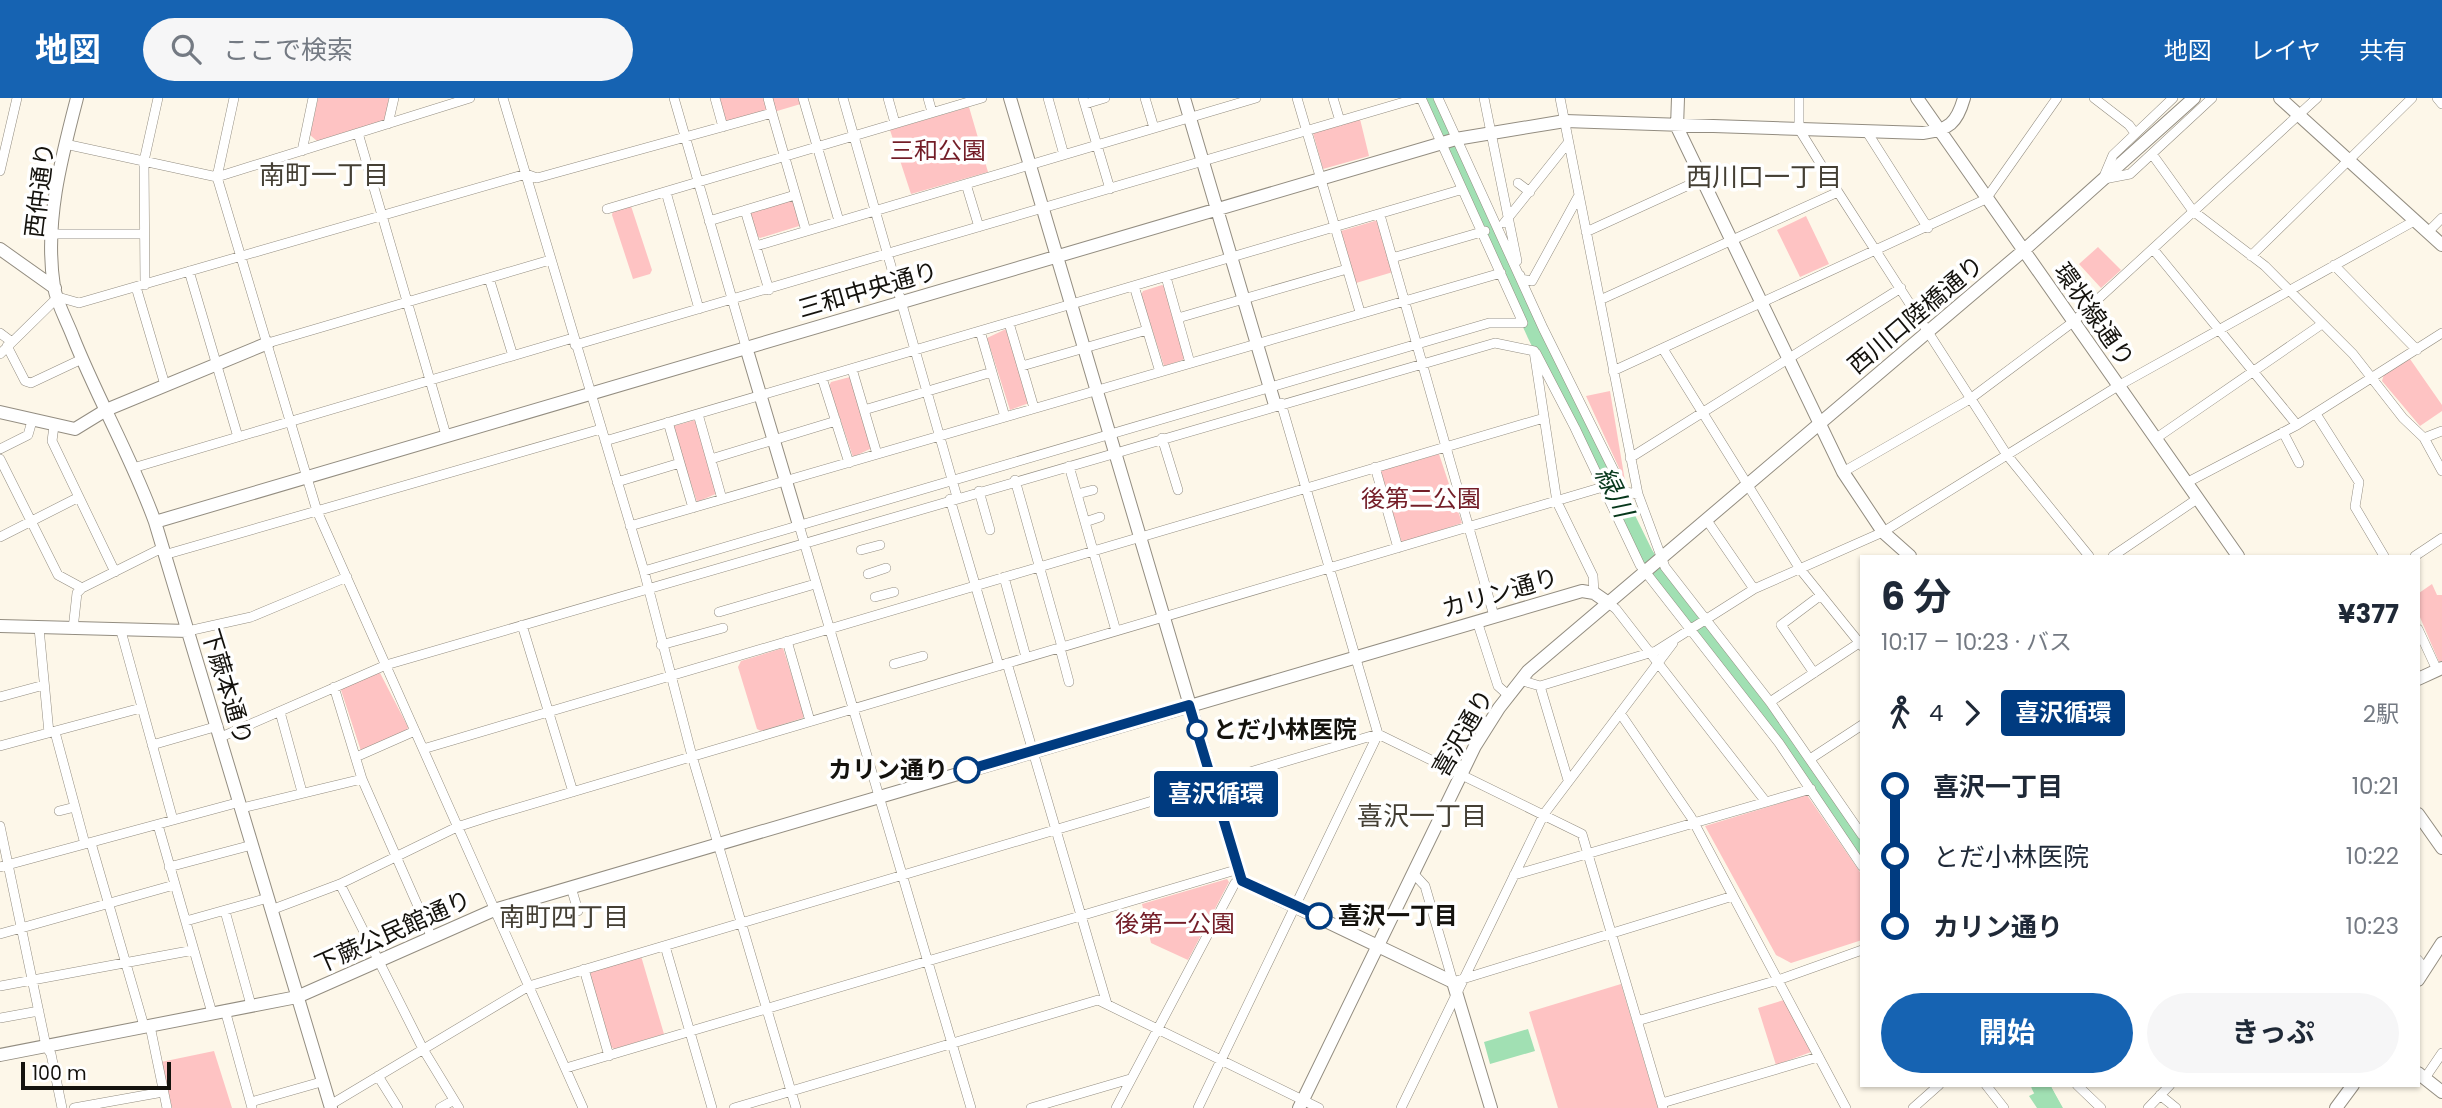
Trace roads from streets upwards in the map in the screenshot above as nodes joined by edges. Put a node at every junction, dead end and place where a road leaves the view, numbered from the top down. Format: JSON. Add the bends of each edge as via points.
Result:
{"nodes":[{"id":1,"x":17,"y":98,"type":"edge"},
{"id":2,"x":77,"y":98,"type":"edge"},
{"id":3,"x":158,"y":98,"type":"edge"},
{"id":4,"x":234,"y":98,"type":"edge"},
{"id":5,"x":313,"y":98,"type":"edge"},
{"id":6,"x":394,"y":98,"type":"edge"},
{"id":7,"x":470,"y":98,"type":"edge"},
{"id":8,"x":503,"y":98,"type":"edge"},
{"id":9,"x":674,"y":98,"type":"edge"},
{"id":10,"x":715,"y":98,"type":"edge"},
{"id":11,"x":768,"y":98,"type":"edge"},
{"id":12,"x":803,"y":98,"type":"edge"},
{"id":13,"x":843,"y":98,"type":"edge"},
{"id":14,"x":888,"y":98,"type":"edge"},
{"id":15,"x":928,"y":98,"type":"edge"},
{"id":16,"x":982,"y":98,"type":"edge"},
{"id":17,"x":1010,"y":98,"type":"edge"},
{"id":18,"x":1048,"y":98,"type":"edge"},
{"id":19,"x":1105,"y":98,"type":"edge"},
{"id":20,"x":1145,"y":98,"type":"edge"},
{"id":21,"x":1184,"y":98,"type":"edge"},
{"id":22,"x":1256,"y":98,"type":"edge"},
{"id":23,"x":1297,"y":98,"type":"edge"},
{"id":24,"x":1333,"y":98,"type":"edge"},
{"id":25,"x":1376,"y":98,"type":"edge"},
{"id":26,"x":1419,"y":98,"type":"edge"},
{"id":27,"x":1438,"y":98,"type":"edge"},
{"id":28,"x":1484,"y":98,"type":"edge"},
{"id":29,"x":1560,"y":98,"type":"edge"},
{"id":30,"x":1678,"y":98,"type":"edge"},
{"id":31,"x":1799,"y":98,"type":"edge"},
{"id":32,"x":1917,"y":98,"type":"edge"},
{"id":33,"x":1964,"y":98,"type":"edge"},
{"id":34,"x":2057,"y":98,"type":"edge"},
{"id":35,"x":2094,"y":98,"type":"edge"},
{"id":36,"x":2173,"y":98,"type":"edge"},
{"id":37,"x":2193,"y":98,"type":"edge"},
{"id":38,"x":2212,"y":98,"type":"edge"},
{"id":39,"x":2280,"y":98,"type":"edge"},
{"id":40,"x":2316,"y":98,"type":"edge"},
{"id":41,"x":2412,"y":98,"type":"edge"},
{"id":42,"x":2437,"y":98,"type":"edge"},
{"id":43,"x":969,"y":100,"type":"edge"},
{"id":44,"x":1084,"y":101,"type":"edge"},
{"id":45,"x":1226,"y":102,"type":"edge"},
{"id":46,"x":2442,"y":103,"type":"edge"},
{"id":47,"x":1379,"y":109,"type":"junction"},
{"id":48,"x":933,"y":112,"type":"junction"},
{"id":49,"x":772,"y":113,"type":"junction"},
{"id":50,"x":2298,"y":114,"type":"junction"},
{"id":51,"x":1190,"y":118,"type":"junction"},
{"id":52,"x":1340,"y":121,"type":"junction"},
{"id":53,"x":1565,"y":121,"type":"junction"},
{"id":54,"x":388,"y":124,"type":"junction"},
{"id":55,"x":895,"y":124,"type":"junction"},
{"id":56,"x":723,"y":127,"type":"junction"},
{"id":57,"x":1678,"y":127,"type":"junction"},
{"id":58,"x":1154,"y":128,"type":"junction"},
{"id":59,"x":1799,"y":129,"type":"junction"},
{"id":60,"x":1307,"y":131,"type":"junction"},
{"id":61,"x":1941,"y":131,"type":"junction"},
{"id":62,"x":1867,"y":132,"type":"junction"},
{"id":63,"x":358,"y":133,"type":"junction"},
{"id":64,"x":1491,"y":133,"type":"junction"},
{"id":65,"x":2135,"y":133,"type":"junction"},
{"id":66,"x":685,"y":135,"type":"junction"},
{"id":67,"x":855,"y":136,"type":"junction"},
{"id":68,"x":1456,"y":139,"type":"junction"},
{"id":69,"x":65,"y":144,"type":"junction"},
{"id":70,"x":1441,"y":144,"type":"junction"},
{"id":71,"x":1567,"y":144,"type":"junction"},
{"id":72,"x":1097,"y":146,"type":"junction"},
{"id":73,"x":817,"y":147,"type":"junction"},
{"id":74,"x":302,"y":151,"type":"junction"},
{"id":75,"x":2152,"y":154,"type":"junction"},
{"id":76,"x":1064,"y":155,"type":"junction"},
{"id":77,"x":785,"y":157,"type":"junction"},
{"id":78,"x":2349,"y":160,"type":"junction"},
{"id":79,"x":144,"y":161,"type":"junction"},
{"id":80,"x":1203,"y":161,"type":"junction"},
{"id":81,"x":1030,"y":165,"type":"junction"},
{"id":82,"x":0,"y":171,"type":"edge"},
{"id":83,"x":526,"y":174,"type":"junction"},
{"id":84,"x":217,"y":177,"type":"junction"},
{"id":85,"x":1321,"y":179,"type":"junction"},
{"id":86,"x":1702,"y":179,"type":"junction"},
{"id":87,"x":2104,"y":179,"type":"junction"},
{"id":88,"x":698,"y":182,"type":"junction"},
{"id":89,"x":1518,"y":183,"type":"dead end"},
{"id":90,"x":966,"y":184,"type":"junction"},
{"id":91,"x":1110,"y":189,"type":"junction"},
{"id":92,"x":1461,"y":190,"type":"junction"},
{"id":93,"x":666,"y":192,"type":"junction"},
{"id":94,"x":1530,"y":192,"type":"junction"},
{"id":95,"x":1838,"y":192,"type":"junction"},
{"id":96,"x":795,"y":195,"type":"junction"},
{"id":97,"x":1578,"y":197,"type":"junction"},
{"id":98,"x":1986,"y":199,"type":"junction"},
{"id":99,"x":1043,"y":208,"type":"junction"},
{"id":100,"x":607,"y":209,"type":"dead end"},
{"id":101,"x":1217,"y":209,"type":"junction"},
{"id":102,"x":745,"y":210,"type":"junction"},
{"id":103,"x":875,"y":210,"type":"junction"},
{"id":104,"x":2193,"y":211,"type":"junction"},
{"id":105,"x":381,"y":215,"type":"junction"},
{"id":106,"x":1380,"y":215,"type":"junction"},
{"id":107,"x":2442,"y":218,"type":"edge"},
{"id":108,"x":2416,"y":220,"type":"junction"},
{"id":109,"x":709,"y":221,"type":"junction"},
{"id":110,"x":839,"y":221,"type":"junction"},
{"id":111,"x":1507,"y":222,"type":"junction"},
{"id":112,"x":1495,"y":226,"type":"junction"},
{"id":113,"x":979,"y":227,"type":"junction"},
{"id":114,"x":1336,"y":228,"type":"junction"},
{"id":115,"x":1928,"y":228,"type":"junction"},
{"id":116,"x":806,"y":231,"type":"junction"},
{"id":117,"x":1481,"y":232,"type":"junction"},
{"id":118,"x":1586,"y":232,"type":"junction"},
{"id":119,"x":2428,"y":232,"type":"junction"},
{"id":120,"x":53,"y":234,"type":"junction"},
{"id":121,"x":144,"y":234,"type":"junction"},
{"id":122,"x":1732,"y":240,"type":"junction"},
{"id":123,"x":2442,"y":244,"type":"edge"},
{"id":124,"x":756,"y":246,"type":"junction"},
{"id":125,"x":2153,"y":248,"type":"junction"},
{"id":126,"x":0,"y":249,"type":"edge"},
{"id":127,"x":1876,"y":251,"type":"junction"},
{"id":128,"x":2023,"y":251,"type":"junction"},
{"id":129,"x":888,"y":255,"type":"junction"},
{"id":130,"x":242,"y":256,"type":"junction"},
{"id":131,"x":2251,"y":256,"type":"junction"},
{"id":132,"x":1057,"y":257,"type":"junction"},
{"id":133,"x":1231,"y":258,"type":"junction"},
{"id":134,"x":1392,"y":258,"type":"junction"},
{"id":135,"x":550,"y":260,"type":"junction"},
{"id":136,"x":2334,"y":265,"type":"junction"},
{"id":137,"x":1347,"y":269,"type":"junction"},
{"id":138,"x":189,"y":271,"type":"junction"},
{"id":139,"x":1501,"y":273,"type":"junction"},
{"id":140,"x":489,"y":278,"type":"junction"},
{"id":141,"x":1167,"y":278,"type":"junction"},
{"id":142,"x":1521,"y":279,"type":"junction"},
{"id":143,"x":141,"y":286,"type":"junction"},
{"id":144,"x":1134,"y":286,"type":"junction"},
{"id":145,"x":1901,"y":288,"type":"junction"},
{"id":146,"x":769,"y":289,"type":"junction"},
{"id":147,"x":2287,"y":290,"type":"junction"},
{"id":148,"x":56,"y":293,"type":"junction"},
{"id":149,"x":733,"y":300,"type":"junction"},
{"id":150,"x":1243,"y":300,"type":"junction"},
{"id":151,"x":1405,"y":300,"type":"junction"},
{"id":152,"x":1600,"y":300,"type":"junction"},
{"id":153,"x":407,"y":302,"type":"junction"},
{"id":154,"x":902,"y":302,"type":"junction"},
{"id":155,"x":1762,"y":304,"type":"junction"},
{"id":156,"x":1071,"y":305,"type":"junction"},
{"id":157,"x":699,"y":309,"type":"junction"},
{"id":158,"x":1360,"y":312,"type":"junction"},
{"id":159,"x":1178,"y":318,"type":"junction"},
{"id":160,"x":2073,"y":322,"type":"junction"},
{"id":161,"x":1009,"y":323,"type":"junction"},
{"id":162,"x":2322,"y":324,"type":"junction"},
{"id":163,"x":2219,"y":329,"type":"junction"},
{"id":164,"x":1147,"y":330,"type":"junction"},
{"id":165,"x":980,"y":331,"type":"junction"},
{"id":166,"x":1929,"y":332,"type":"junction"},
{"id":167,"x":0,"y":333,"type":"edge"},
{"id":168,"x":2442,"y":333,"type":"edge"},
{"id":169,"x":574,"y":342,"type":"junction"},
{"id":170,"x":1256,"y":342,"type":"junction"},
{"id":171,"x":268,"y":343,"type":"junction"},
{"id":172,"x":10,"y":344,"type":"junction"},
{"id":173,"x":1417,"y":344,"type":"junction"},
{"id":174,"x":746,"y":347,"type":"junction"},
{"id":175,"x":1084,"y":349,"type":"junction"},
{"id":176,"x":1663,"y":349,"type":"junction"},
{"id":177,"x":916,"y":350,"type":"junction"},
{"id":178,"x":2417,"y":350,"type":"junction"},
{"id":179,"x":1534,"y":351,"type":"junction"},
{"id":180,"x":0,"y":354,"type":"edge"},
{"id":181,"x":513,"y":356,"type":"junction"},
{"id":182,"x":82,"y":359,"type":"junction"},
{"id":183,"x":1788,"y":359,"type":"junction"},
{"id":184,"x":1190,"y":363,"type":"junction"},
{"id":185,"x":217,"y":364,"type":"junction"},
{"id":186,"x":1420,"y":364,"type":"junction"},
{"id":187,"x":1022,"y":366,"type":"junction"},
{"id":188,"x":852,"y":369,"type":"junction"},
{"id":189,"x":1613,"y":371,"type":"junction"},
{"id":190,"x":992,"y":372,"type":"junction"},
{"id":191,"x":1160,"y":372,"type":"junction"},
{"id":192,"x":2254,"y":373,"type":"junction"},
{"id":193,"x":822,"y":378,"type":"junction"},
{"id":194,"x":2373,"y":378,"type":"junction"},
{"id":195,"x":430,"y":381,"type":"junction"},
{"id":196,"x":165,"y":385,"type":"junction"},
{"id":197,"x":2118,"y":386,"type":"junction"},
{"id":198,"x":1270,"y":387,"type":"junction"},
{"id":199,"x":1096,"y":391,"type":"junction"},
{"id":200,"x":928,"y":392,"type":"junction"},
{"id":201,"x":589,"y":393,"type":"junction"},
{"id":202,"x":760,"y":395,"type":"junction"},
{"id":203,"x":1970,"y":399,"type":"junction"},
{"id":204,"x":1278,"y":404,"type":"junction"},
{"id":205,"x":1034,"y":408,"type":"junction"},
{"id":206,"x":106,"y":410,"type":"junction"},
{"id":207,"x":864,"y":410,"type":"junction"},
{"id":208,"x":0,"y":412,"type":"edge"},
{"id":209,"x":698,"y":414,"type":"junction"},
{"id":210,"x":1703,"y":414,"type":"junction"},
{"id":211,"x":2316,"y":414,"type":"junction"},
{"id":212,"x":1005,"y":417,"type":"junction"},
{"id":213,"x":1544,"y":418,"type":"junction"},
{"id":214,"x":32,"y":421,"type":"junction"},
{"id":215,"x":292,"y":421,"type":"junction"},
{"id":216,"x":836,"y":421,"type":"junction"},
{"id":217,"x":668,"y":422,"type":"junction"},
{"id":218,"x":1819,"y":424,"type":"junction"},
{"id":219,"x":2297,"y":425,"type":"junction"},
{"id":220,"x":54,"y":426,"type":"junction"},
{"id":221,"x":601,"y":429,"type":"junction"},
{"id":222,"x":2442,"y":431,"type":"edge"},
{"id":223,"x":2283,"y":432,"type":"junction"},
{"id":224,"x":1109,"y":434,"type":"junction"},
{"id":225,"x":446,"y":435,"type":"junction"},
{"id":226,"x":941,"y":436,"type":"junction"},
{"id":227,"x":238,"y":437,"type":"junction"},
{"id":228,"x":2424,"y":438,"type":"junction"},
{"id":229,"x":1162,"y":439,"type":"junction"},
{"id":230,"x":2155,"y":439,"type":"junction"},
{"id":231,"x":774,"y":440,"type":"junction"},
{"id":232,"x":605,"y":441,"type":"junction"},
{"id":233,"x":1444,"y":446,"type":"junction"},
{"id":234,"x":0,"y":449,"type":"edge"},
{"id":235,"x":1115,"y":453,"type":"junction"},
{"id":236,"x":877,"y":454,"type":"junction"},
{"id":237,"x":2007,"y":455,"type":"junction"},
{"id":238,"x":0,"y":458,"type":"edge"},
{"id":239,"x":1630,"y":458,"type":"junction"},
{"id":240,"x":711,"y":459,"type":"junction"},
{"id":241,"x":680,"y":463,"type":"junction"},
{"id":242,"x":849,"y":463,"type":"junction"},
{"id":243,"x":2299,"y":463,"type":"dead end"},
{"id":244,"x":1069,"y":466,"type":"junction"},
{"id":245,"x":1375,"y":467,"type":"junction"},
{"id":246,"x":133,"y":468,"type":"junction"},
{"id":247,"x":2442,"y":471,"type":"edge"},
{"id":248,"x":1843,"y":472,"type":"junction"},
{"id":249,"x":307,"y":476,"type":"junction"},
{"id":250,"x":953,"y":480,"type":"junction"},
{"id":251,"x":1015,"y":480,"type":"junction"},
{"id":252,"x":617,"y":482,"type":"junction"},
{"id":253,"x":786,"y":482,"type":"junction"},
{"id":254,"x":2186,"y":483,"type":"junction"},
{"id":255,"x":1746,"y":485,"type":"junction"},
{"id":256,"x":1603,"y":487,"type":"junction"},
{"id":257,"x":1306,"y":488,"type":"junction"},
{"id":258,"x":1093,"y":490,"type":"dead end"},
{"id":259,"x":1178,"y":490,"type":"dead end"},
{"id":260,"x":979,"y":491,"type":"junction"},
{"id":261,"x":1077,"y":494,"type":"junction"},
{"id":262,"x":1638,"y":494,"type":"junction"},
{"id":263,"x":79,"y":498,"type":"junction"},
{"id":264,"x":953,"y":498,"type":"junction"},
{"id":265,"x":722,"y":499,"type":"junction"},
{"id":266,"x":2197,"y":499,"type":"junction"},
{"id":267,"x":1558,"y":502,"type":"junction"},
{"id":268,"x":694,"y":508,"type":"junction"},
{"id":269,"x":317,"y":511,"type":"junction"},
{"id":270,"x":1100,"y":517,"type":"dead end"},
{"id":271,"x":1706,"y":519,"type":"junction"},
{"id":272,"x":31,"y":521,"type":"junction"},
{"id":273,"x":155,"y":522,"type":"junction"},
{"id":274,"x":1085,"y":522,"type":"junction"},
{"id":275,"x":799,"y":525,"type":"junction"},
{"id":276,"x":630,"y":526,"type":"junction"},
{"id":277,"x":1468,"y":528,"type":"junction"},
{"id":278,"x":990,"y":530,"type":"dead end"},
{"id":279,"x":1883,"y":532,"type":"junction"},
{"id":280,"x":0,"y":537,"type":"edge"},
{"id":281,"x":1139,"y":537,"type":"junction"},
{"id":282,"x":2442,"y":538,"type":"edge"},
{"id":283,"x":804,"y":542,"type":"junction"},
{"id":284,"x":880,"y":545,"type":"dead end"},
{"id":285,"x":1398,"y":548,"type":"junction"},
{"id":286,"x":861,"y":550,"type":"dead end"},
{"id":287,"x":1093,"y":551,"type":"junction"},
{"id":288,"x":163,"y":552,"type":"junction"},
{"id":289,"x":1909,"y":555,"type":"edge"},
{"id":290,"x":2088,"y":555,"type":"edge"},
{"id":291,"x":2119,"y":555,"type":"edge"},
{"id":292,"x":2237,"y":555,"type":"edge"},
{"id":293,"x":2383,"y":555,"type":"edge"},
{"id":294,"x":2416,"y":555,"type":"edge"},
{"id":295,"x":1660,"y":558,"type":"junction"},
{"id":296,"x":1040,"y":567,"type":"junction"},
{"id":297,"x":886,"y":568,"type":"dead end"},
{"id":298,"x":1329,"y":568,"type":"junction"},
{"id":299,"x":1800,"y":569,"type":"junction"},
{"id":300,"x":1645,"y":570,"type":"junction"},
{"id":301,"x":643,"y":571,"type":"junction"},
{"id":302,"x":115,"y":572,"type":"junction"},
{"id":303,"x":867,"y":573,"type":"dead end"},
{"id":304,"x":347,"y":577,"type":"junction"},
{"id":305,"x":1004,"y":577,"type":"junction"},
{"id":306,"x":815,"y":584,"type":"junction"},
{"id":307,"x":975,"y":585,"type":"junction"},
{"id":308,"x":648,"y":588,"type":"junction"},
{"id":309,"x":82,"y":589,"type":"junction"},
{"id":310,"x":1754,"y":589,"type":"junction"},
{"id":311,"x":894,"y":592,"type":"dead end"},
{"id":312,"x":1594,"y":593,"type":"junction"},
{"id":313,"x":1821,"y":595,"type":"junction"},
{"id":314,"x":875,"y":597,"type":"dead end"},
{"id":315,"x":1607,"y":602,"type":"junction"},
{"id":316,"x":719,"y":612,"type":"dead end"},
{"id":317,"x":1494,"y":616,"type":"junction"},
{"id":318,"x":1163,"y":618,"type":"junction"},
{"id":319,"x":1703,"y":620,"type":"junction"},
{"id":320,"x":1477,"y":621,"type":"junction"},
{"id":321,"x":522,"y":625,"type":"junction"},
{"id":322,"x":0,"y":626,"type":"edge"},
{"id":323,"x":39,"y":628,"type":"junction"},
{"id":324,"x":723,"y":628,"type":"dead end"},
{"id":325,"x":74,"y":629,"type":"junction"},
{"id":326,"x":828,"y":629,"type":"junction"},
{"id":327,"x":1689,"y":629,"type":"junction"},
{"id":328,"x":121,"y":631,"type":"junction"},
{"id":329,"x":188,"y":631,"type":"junction"},
{"id":330,"x":1116,"y":631,"type":"junction"},
{"id":331,"x":2420,"y":633,"type":"edge"},
{"id":332,"x":1678,"y":636,"type":"junction"},
{"id":333,"x":787,"y":641,"type":"junction"},
{"id":334,"x":1860,"y":642,"type":"edge"},
{"id":335,"x":1860,"y":644,"type":"edge"},
{"id":336,"x":662,"y":645,"type":"junction"},
{"id":337,"x":1061,"y":647,"type":"junction"},
{"id":338,"x":1650,"y":653,"type":"junction"},
{"id":339,"x":923,"y":656,"type":"dead end"},
{"id":340,"x":1356,"y":656,"type":"junction"},
{"id":341,"x":1026,"y":657,"type":"junction"},
{"id":342,"x":1657,"y":663,"type":"junction"},
{"id":343,"x":894,"y":664,"type":"dead end"},
{"id":344,"x":1003,"y":664,"type":"junction"},
{"id":345,"x":386,"y":665,"type":"junction"},
{"id":346,"x":2439,"y":669,"type":"edge"},
{"id":347,"x":1814,"y":673,"type":"junction"},
{"id":348,"x":669,"y":676,"type":"junction"},
{"id":349,"x":2420,"y":679,"type":"edge"},
{"id":350,"x":1520,"y":680,"type":"junction"},
{"id":351,"x":1069,"y":682,"type":"dead end"},
{"id":352,"x":44,"y":685,"type":"junction"},
{"id":353,"x":1540,"y":685,"type":"junction"},
{"id":354,"x":334,"y":687,"type":"junction"},
{"id":355,"x":1508,"y":695,"type":"junction"},
{"id":356,"x":0,"y":696,"type":"edge"},
{"id":357,"x":1770,"y":702,"type":"junction"},
{"id":358,"x":1189,"y":705,"type":"junction"},
{"id":359,"x":141,"y":708,"type":"junction"},
{"id":360,"x":852,"y":709,"type":"junction"},
{"id":361,"x":280,"y":712,"type":"junction"},
{"id":362,"x":548,"y":712,"type":"junction"},
{"id":363,"x":1620,"y":713,"type":"junction"},
{"id":364,"x":810,"y":721,"type":"junction"},
{"id":365,"x":1860,"y":726,"type":"edge"},
{"id":366,"x":415,"y":730,"type":"junction"},
{"id":367,"x":52,"y":732,"type":"junction"},
{"id":368,"x":219,"y":732,"type":"junction"},
{"id":369,"x":1378,"y":734,"type":"junction"},
{"id":370,"x":152,"y":745,"type":"junction"},
{"id":371,"x":0,"y":746,"type":"edge"},
{"id":372,"x":423,"y":750,"type":"junction"},
{"id":373,"x":1032,"y":751,"type":"junction"},
{"id":374,"x":356,"y":757,"type":"junction"},
{"id":375,"x":692,"y":757,"type":"junction"},
{"id":376,"x":1810,"y":759,"type":"junction"},
{"id":377,"x":1461,"y":775,"type":"junction"},
{"id":378,"x":362,"y":779,"type":"junction"},
{"id":379,"x":1567,"y":780,"type":"junction"},
{"id":380,"x":1213,"y":784,"type":"junction"},
{"id":381,"x":1811,"y":789,"type":"junction"},
{"id":382,"x":302,"y":792,"type":"junction"},
{"id":383,"x":573,"y":792,"type":"junction"},
{"id":384,"x":878,"y":796,"type":"junction"},
{"id":385,"x":1766,"y":802,"type":"junction"},
{"id":386,"x":241,"y":805,"type":"junction"},
{"id":387,"x":75,"y":807,"type":"junction"},
{"id":388,"x":59,"y":811,"type":"dead end"},
{"id":389,"x":1544,"y":814,"type":"junction"},
{"id":390,"x":2420,"y":818,"type":"edge"},
{"id":391,"x":173,"y":820,"type":"junction"},
{"id":392,"x":1694,"y":822,"type":"junction"},
{"id":393,"x":158,"y":825,"type":"junction"},
{"id":394,"x":0,"y":826,"type":"edge"},
{"id":395,"x":457,"y":827,"type":"junction"},
{"id":396,"x":1055,"y":830,"type":"junction"},
{"id":397,"x":1860,"y":832,"type":"edge"},
{"id":398,"x":88,"y":844,"type":"junction"},
{"id":399,"x":717,"y":844,"type":"junction"},
{"id":400,"x":252,"y":845,"type":"junction"},
{"id":401,"x":2442,"y":848,"type":"edge"},
{"id":402,"x":1588,"y":854,"type":"junction"},
{"id":403,"x":397,"y":858,"type":"junction"},
{"id":404,"x":1860,"y":863,"type":"edge"},
{"id":405,"x":10,"y":864,"type":"junction"},
{"id":406,"x":0,"y":867,"type":"edge"},
{"id":407,"x":169,"y":867,"type":"junction"},
{"id":408,"x":1413,"y":873,"type":"junction"},
{"id":409,"x":901,"y":875,"type":"junction"},
{"id":410,"x":1241,"y":875,"type":"junction"},
{"id":411,"x":1514,"y":875,"type":"junction"},
{"id":412,"x":340,"y":884,"type":"junction"},
{"id":413,"x":174,"y":885,"type":"junction"},
{"id":414,"x":571,"y":887,"type":"junction"},
{"id":415,"x":1733,"y":896,"type":"junction"},
{"id":416,"x":108,"y":903,"type":"junction"},
{"id":417,"x":270,"y":904,"type":"junction"},
{"id":418,"x":1297,"y":905,"type":"junction"},
{"id":419,"x":494,"y":910,"type":"junction"},
{"id":420,"x":225,"y":911,"type":"junction"},
{"id":421,"x":578,"y":911,"type":"dead end"},
{"id":422,"x":1082,"y":917,"type":"junction"},
{"id":423,"x":186,"y":921,"type":"junction"},
{"id":424,"x":742,"y":923,"type":"junction"},
{"id":425,"x":23,"y":929,"type":"junction"},
{"id":426,"x":1613,"y":933,"type":"junction"},
{"id":427,"x":0,"y":934,"type":"edge"},
{"id":428,"x":432,"y":938,"type":"junction"},
{"id":429,"x":2442,"y":943,"type":"edge"},
{"id":430,"x":1378,"y":945,"type":"junction"},
{"id":431,"x":665,"y":946,"type":"junction"},
{"id":432,"x":194,"y":950,"type":"junction"},
{"id":433,"x":1860,"y":951,"type":"edge"},
{"id":434,"x":378,"y":961,"type":"junction"},
{"id":435,"x":928,"y":962,"type":"junction"},
{"id":436,"x":125,"y":963,"type":"junction"},
{"id":437,"x":584,"y":970,"type":"junction"},
{"id":438,"x":2421,"y":970,"type":"edge"},
{"id":439,"x":1778,"y":980,"type":"junction"},
{"id":440,"x":33,"y":981,"type":"junction"},
{"id":441,"x":1458,"y":984,"type":"junction"},
{"id":442,"x":0,"y":986,"type":"edge"},
{"id":443,"x":529,"y":986,"type":"junction"},
{"id":444,"x":297,"y":997,"type":"junction"},
{"id":445,"x":251,"y":1004,"type":"junction"},
{"id":446,"x":1107,"y":1004,"type":"junction"},
{"id":447,"x":767,"y":1009,"type":"junction"},
{"id":448,"x":39,"y":1011,"type":"junction"},
{"id":449,"x":218,"y":1012,"type":"junction"},
{"id":450,"x":0,"y":1018,"type":"edge"},
{"id":451,"x":1637,"y":1021,"type":"junction"},
{"id":452,"x":147,"y":1026,"type":"junction"},
{"id":453,"x":1157,"y":1029,"type":"junction"},
{"id":454,"x":689,"y":1032,"type":"junction"},
{"id":455,"x":950,"y":1043,"type":"junction"},
{"id":456,"x":46,"y":1046,"type":"junction"},
{"id":457,"x":423,"y":1049,"type":"junction"},
{"id":458,"x":2442,"y":1053,"type":"edge"},
{"id":459,"x":0,"y":1055,"type":"edge"},
{"id":460,"x":609,"y":1056,"type":"junction"},
{"id":461,"x":1818,"y":1057,"type":"junction"},
{"id":462,"x":1222,"y":1060,"type":"junction"},
{"id":463,"x":566,"y":1069,"type":"junction"},
{"id":464,"x":2421,"y":1075,"type":"edge"},
{"id":465,"x":378,"y":1076,"type":"junction"},
{"id":466,"x":1130,"y":1079,"type":"junction"},
{"id":467,"x":321,"y":1083,"type":"junction"},
{"id":468,"x":1937,"y":1087,"type":"edge"},
{"id":469,"x":1988,"y":1087,"type":"edge"},
{"id":470,"x":2079,"y":1087,"type":"edge"},
{"id":471,"x":2167,"y":1087,"type":"edge"},
{"id":472,"x":2352,"y":1087,"type":"edge"},
{"id":473,"x":163,"y":1091,"type":"junction"},
{"id":474,"x":791,"y":1091,"type":"junction"},
{"id":475,"x":2442,"y":1092,"type":"edge"},
{"id":476,"x":2160,"y":1095,"type":"junction"},
{"id":477,"x":456,"y":1104,"type":"edge"},
{"id":478,"x":1301,"y":1104,"type":"edge"},
{"id":479,"x":252,"y":1105,"type":"edge"},
{"id":480,"x":331,"y":1106,"type":"edge"},
{"id":481,"x":1046,"y":1106,"type":"edge"},
{"id":482,"x":1662,"y":1106,"type":"edge"},
{"id":483,"x":62,"y":1108,"type":"edge"},
{"id":484,"x":74,"y":1108,"type":"edge"},
{"id":485,"x":167,"y":1108,"type":"edge"},
{"id":486,"x":398,"y":1108,"type":"edge"},
{"id":487,"x":440,"y":1108,"type":"edge"},
{"id":488,"x":583,"y":1108,"type":"edge"},
{"id":489,"x":712,"y":1108,"type":"edge"},
{"id":490,"x":734,"y":1108,"type":"edge"},
{"id":491,"x":796,"y":1108,"type":"edge"},
{"id":492,"x":971,"y":1108,"type":"edge"},
{"id":493,"x":1031,"y":1108,"type":"edge"},
{"id":494,"x":1116,"y":1108,"type":"edge"},
{"id":495,"x":1198,"y":1108,"type":"edge"},
{"id":496,"x":1320,"y":1108,"type":"edge"},
{"id":497,"x":1401,"y":1108,"type":"edge"},
{"id":498,"x":1491,"y":1108,"type":"edge"},
{"id":499,"x":1846,"y":1108,"type":"edge"},
{"id":500,"x":1913,"y":1108,"type":"edge"},
{"id":501,"x":2004,"y":1108,"type":"edge"},
{"id":502,"x":2101,"y":1108,"type":"edge"},
{"id":503,"x":2148,"y":1108,"type":"edge"},
{"id":504,"x":2175,"y":1108,"type":"edge"},
{"id":505,"x":2336,"y":1108,"type":"edge"}],
"edges":[{"from":1,"to":82,"type":"street"},
{"from":2,"to":69,"type":"street","name":"西仲通り"},
{"from":3,"to":79,"type":"street"},
{"from":4,"to":84,"type":"street"},
{"from":5,"to":74,"type":"street"},
{"from":6,"to":54,"type":"street"},
{"from":7,"to":54,"type":"street"},
{"from":8,"to":83,"type":"street"},
{"from":9,"to":66,"type":"street"},
{"from":10,"to":56,"type":"street"},
{"from":11,"to":49,"type":"street"},
{"from":12,"to":73,"type":"street"},
{"from":13,"to":67,"type":"street"},
{"from":14,"to":55,"type":"street"},
{"from":15,"to":48,"type":"street"},
{"from":16,"to":43,"type":"street"},
{"from":17,"to":81,"type":"street"},
{"from":18,"to":76,"type":"street"},
{"from":19,"to":44,"type":"street"},
{"from":20,"to":58,"type":"street"},
{"from":21,"to":51,"type":"street"},
{"from":22,"to":45,"type":"street"},
{"from":23,"to":60,"type":"street"},
{"from":24,"to":52,"type":"street"},
{"from":25,"to":47,"type":"street"},
{"from":26,"to":47,"type":"street"},
{"from":26,"to":70,"type":"street"},
{"from":27,"to":68,"type":"street"},
{"from":28,"to":64,"type":"street"},
{"from":29,"to":53,"type":"street"},
{"from":30,"to":57,"type":"street"},
{"from":31,"to":59,"type":"street"},
{"from":32,"to":61,"type":"street","name":"環状線通り"},
{"from":33,"to":61,"type":"street","via":[[1956,122]]},
{"from":34,"to":98,"type":"street"},
{"from":35,"to":65,"type":"street"},
{"from":36,"to":65,"type":"street"},
{"from":37,"to":87,"type":"street","name":"西川口陸橋通り"},
{"from":38,"to":75,"type":"street"},
{"from":39,"to":50,"type":"street"},
{"from":40,"to":50,"type":"street"},
{"from":41,"to":78,"type":"street"},
{"from":42,"to":46,"type":"street"},
{"from":43,"to":48,"type":"street"},
{"from":44,"to":72,"type":"street"},
{"from":45,"to":51,"type":"street"},
{"from":47,"to":52,"type":"street"},
{"from":48,"to":55,"type":"street"},
{"from":49,"to":56,"type":"street"},
{"from":49,"to":77,"type":"street"},
{"from":50,"to":78,"type":"street"},
{"from":50,"to":104,"type":"street"},
{"from":51,"to":58,"type":"street"},
{"from":51,"to":80,"type":"street"},
{"from":52,"to":60,"type":"street"},
{"from":53,"to":57,"type":"street"},
{"from":53,"to":64,"type":"street"},
{"from":53,"to":71,"type":"street"},
{"from":54,"to":63,"type":"street"},
{"from":55,"to":67,"type":"street"},
{"from":56,"to":66,"type":"street"},
{"from":57,"to":59,"type":"street"},
{"from":57,"to":86,"type":"street"},
{"from":58,"to":72,"type":"street"},
{"from":59,"to":62,"type":"street"},
{"from":59,"to":95,"type":"street"},
{"from":60,"to":80,"type":"street"},
{"from":60,"to":85,"type":"street"},
{"from":61,"to":62,"type":"street"},
{"from":61,"to":98,"type":"street","name":"環状線通り"},
{"from":62,"to":115,"type":"street"},
{"from":63,"to":74,"type":"street"},
{"from":63,"to":105,"type":"street"},
{"from":64,"to":68,"type":"street"},
{"from":64,"to":111,"type":"street"},
{"from":65,"to":87,"type":"street","via":[[2113,155]]},
{"from":66,"to":83,"type":"street","via":[[537,178]]},
{"from":66,"to":88,"type":"street"},
{"from":67,"to":73,"type":"street"},
{"from":67,"to":103,"type":"street"},
{"from":68,"to":70,"type":"street","name":"三和中央通り"},
{"from":68,"to":112,"type":"street"},
{"from":69,"to":79,"type":"street"},
{"from":69,"to":120,"type":"street","name":"西仲通り"},
{"from":70,"to":85,"type":"street","name":"三和中央通り"},
{"from":70,"to":92,"type":"street"},
{"from":71,"to":94,"type":"street"},
{"from":71,"to":97,"type":"street"},
{"from":72,"to":76,"type":"street"},
{"from":72,"to":91,"type":"street"},
{"from":73,"to":77,"type":"street"},
{"from":73,"to":110,"type":"street"},
{"from":74,"to":84,"type":"street"},
{"from":75,"to":87,"type":"street","via":[[2130,174]]},
{"from":75,"to":104,"type":"street"},
{"from":76,"to":81,"type":"street"},
{"from":77,"to":88,"type":"street"},
{"from":77,"to":96,"type":"street"},
{"from":78,"to":108,"type":"street"},
{"from":78,"to":131,"type":"street"},
{"from":79,"to":84,"type":"street"},
{"from":79,"to":121,"type":"street"},
{"from":80,"to":91,"type":"street"},
{"from":80,"to":101,"type":"street"},
{"from":81,"to":90,"type":"street"},
{"from":81,"to":99,"type":"street"},
{"from":83,"to":105,"type":"street"},
{"from":83,"to":135,"type":"street"},
{"from":84,"to":130,"type":"street"},
{"from":85,"to":101,"type":"street","name":"三和中央通り"},
{"from":85,"to":114,"type":"street"},
{"from":86,"to":118,"type":"street"},
{"from":86,"to":122,"type":"street"},
{"from":87,"to":128,"type":"street","name":"西川口陸橋通り"},
{"from":88,"to":93,"type":"street"},
{"from":88,"to":109,"type":"street"},
{"from":89,"to":94,"type":"street"},
{"from":90,"to":103,"type":"street"},
{"from":90,"to":113,"type":"street"},
{"from":91,"to":99,"type":"street"},
{"from":92,"to":106,"type":"street"},
{"from":92,"to":117,"type":"street"},
{"from":93,"to":100,"type":"street"},
{"from":93,"to":157,"type":"street"},
{"from":94,"to":111,"type":"street"},
{"from":95,"to":122,"type":"street"},
{"from":95,"to":127,"type":"street"},
{"from":96,"to":102,"type":"street"},
{"from":96,"to":116,"type":"street"},
{"from":97,"to":118,"type":"street"},
{"from":97,"to":142,"type":"street","via":[[1532,281]]},
{"from":98,"to":115,"type":"street"},
{"from":98,"to":128,"type":"street","name":"環状線通り"},
{"from":99,"to":113,"type":"street"},
{"from":99,"to":132,"type":"street"},
{"from":101,"to":132,"type":"street","name":"三和中央通り"},
{"from":101,"to":133,"type":"street"},
{"from":102,"to":109,"type":"street"},
{"from":102,"to":124,"type":"street"},
{"from":103,"to":110,"type":"street"},
{"from":103,"to":129,"type":"street"},
{"from":104,"to":125,"type":"street"},
{"from":104,"to":131,"type":"street"},
{"from":105,"to":130,"type":"street"},
{"from":105,"to":153,"type":"street"},
{"from":106,"to":114,"type":"street"},
{"from":106,"to":134,"type":"street"},
{"from":107,"to":119,"type":"street"},
{"from":108,"to":119,"type":"street"},
{"from":108,"to":136,"type":"street"},
{"from":109,"to":149,"type":"street"},
{"from":110,"to":116,"type":"street"},
{"from":111,"to":112,"type":"street"},
{"from":111,"to":142,"type":"street"},
{"from":112,"to":117,"type":"street"},
{"from":112,"to":142,"type":"street"},
{"from":113,"to":129,"type":"street"},
{"from":114,"to":133,"type":"street"},
{"from":114,"to":137,"type":"street"},
{"from":115,"to":127,"type":"street"},
{"from":116,"to":124,"type":"street"},
{"from":117,"to":134,"type":"street"},
{"from":117,"to":139,"type":"street"},
{"from":118,"to":152,"type":"street"},
{"from":119,"to":123,"type":"street"},
{"from":120,"to":121,"type":"street"},
{"from":120,"to":148,"type":"street","name":"西仲通り"},
{"from":121,"to":143,"type":"street"},
{"from":122,"to":152,"type":"street"},
{"from":122,"to":155,"type":"street"},
{"from":124,"to":146,"type":"street"},
{"from":125,"to":160,"type":"street"},
{"from":125,"to":163,"type":"street"},
{"from":126,"to":148,"type":"street"},
{"from":127,"to":145,"type":"street"},
{"from":127,"to":155,"type":"street"},
{"from":128,"to":160,"type":"street","name":"環状線通り"},
{"from":128,"to":166,"type":"street","name":"西川口陸橋通り"},
{"from":129,"to":146,"type":"street"},
{"from":129,"to":154,"type":"street"},
{"from":130,"to":138,"type":"street"},
{"from":130,"to":171,"type":"street"},
{"from":131,"to":147,"type":"street"},
{"from":132,"to":154,"type":"street","name":"三和中央通り"},
{"from":132,"to":156,"type":"street"},
{"from":133,"to":141,"type":"street"},
{"from":133,"to":150,"type":"street"},
{"from":134,"to":151,"type":"street"},
{"from":135,"to":140,"type":"street"},
{"from":135,"to":169,"type":"street"},
{"from":136,"to":147,"type":"street"},
{"from":136,"to":178,"type":"street"},
{"from":137,"to":150,"type":"street"},
{"from":137,"to":158,"type":"street"},
{"from":138,"to":143,"type":"street"},
{"from":138,"to":185,"type":"street"},
{"from":139,"to":151,"type":"street"},
{"from":139,"to":173,"type":"street","via":[[1523,323],[1489,323]]},
{"from":140,"to":153,"type":"street"},
{"from":140,"to":181,"type":"street"},
{"from":141,"to":144,"type":"street"},
{"from":141,"to":159,"type":"street"},
{"from":142,"to":262,"type":"street","via":[[1625,492]]},
{"from":143,"to":148,"type":"street","via":[[79,303]]},
{"from":143,"to":196,"type":"street"},
{"from":144,"to":156,"type":"street"},
{"from":144,"to":164,"type":"street"},
{"from":145,"to":166,"type":"street"},
{"from":145,"to":183,"type":"street"},
{"from":146,"to":149,"type":"street"},
{"from":147,"to":162,"type":"street"},
{"from":147,"to":163,"type":"street"},
{"from":148,"to":172,"type":"street"},
{"from":148,"to":182,"type":"street","name":"下蕨本通り"},
{"from":149,"to":157,"type":"street"},
{"from":149,"to":174,"type":"street"},
{"from":150,"to":159,"type":"street"},
{"from":150,"to":170,"type":"street"},
{"from":151,"to":158,"type":"street"},
{"from":151,"to":173,"type":"street"},
{"from":152,"to":189,"type":"street"},
{"from":153,"to":171,"type":"street"},
{"from":153,"to":195,"type":"street"},
{"from":154,"to":174,"type":"street","name":"三和中央通り"},
{"from":154,"to":177,"type":"street"},
{"from":155,"to":176,"type":"street"},
{"from":155,"to":183,"type":"street"},
{"from":156,"to":161,"type":"street"},
{"from":156,"to":175,"type":"street"},
{"from":157,"to":169,"type":"street"},
{"from":158,"to":170,"type":"street"},
{"from":159,"to":184,"type":"street"},
{"from":160,"to":197,"type":"street","name":"環状線通り"},
{"from":160,"to":203,"type":"street"},
{"from":161,"to":165,"type":"street"},
{"from":161,"to":187,"type":"street"},
{"from":162,"to":192,"type":"street"},
{"from":162,"to":194,"type":"street"},
{"from":163,"to":192,"type":"street"},
{"from":163,"to":197,"type":"street"},
{"from":164,"to":175,"type":"street"},
{"from":164,"to":191,"type":"street"},
{"from":165,"to":177,"type":"street"},
{"from":165,"to":190,"type":"street"},
{"from":166,"to":203,"type":"street"},
{"from":166,"to":218,"type":"street","name":"西川口陸橋通り"},
{"from":167,"to":172,"type":"street"},
{"from":168,"to":178,"type":"street"},
{"from":169,"to":181,"type":"street"},
{"from":169,"to":201,"type":"street"},
{"from":170,"to":184,"type":"street"},
{"from":170,"to":198,"type":"street"},
{"from":171,"to":185,"type":"street"},
{"from":171,"to":215,"type":"street"},
{"from":172,"to":180,"type":"street"},
{"from":172,"to":182,"type":"street","via":[[25,381],[31,383]]},
{"from":173,"to":186,"type":"street"},
{"from":173,"to":198,"type":"street"},
{"from":174,"to":201,"type":"street","name":"三和中央通り"},
{"from":174,"to":202,"type":"street"},
{"from":175,"to":187,"type":"street"},
{"from":175,"to":199,"type":"street"},
{"from":176,"to":189,"type":"street"},
{"from":176,"to":210,"type":"street"},
{"from":177,"to":188,"type":"street"},
{"from":177,"to":200,"type":"street"},
{"from":178,"to":194,"type":"street"},
{"from":179,"to":186,"type":"street","via":[[1495,343]]},
{"from":179,"to":213,"type":"street"},
{"from":179,"to":256,"type":"street"},
{"from":181,"to":195,"type":"street"},
{"from":182,"to":206,"type":"street","name":"下蕨本通り"},
{"from":183,"to":210,"type":"street"},
{"from":183,"to":218,"type":"street"},
{"from":184,"to":191,"type":"street"},
{"from":185,"to":196,"type":"street"},
{"from":185,"to":227,"type":"street"},
{"from":186,"to":204,"type":"street"},
{"from":186,"to":233,"type":"street"},
{"from":187,"to":205,"type":"street"},
{"from":188,"to":193,"type":"street"},
{"from":188,"to":207,"type":"street"},
{"from":189,"to":239,"type":"street"},
{"from":190,"to":200,"type":"street"},
{"from":190,"to":212,"type":"street"},
{"from":191,"to":199,"type":"street"},
{"from":192,"to":219,"type":"street"},
{"from":192,"to":230,"type":"street"},
{"from":193,"to":202,"type":"street"},
{"from":193,"to":216,"type":"street"},
{"from":194,"to":211,"type":"street"},
{"from":194,"to":228,"type":"street"},
{"from":195,"to":215,"type":"street"},
{"from":195,"to":225,"type":"street"},
{"from":196,"to":206,"type":"street"},
{"from":197,"to":230,"type":"street","name":"環状線通り"},
{"from":197,"to":237,"type":"street"},
{"from":198,"to":204,"type":"street"},
{"from":198,"to":224,"type":"street"},
{"from":199,"to":205,"type":"street"},
{"from":199,"to":224,"type":"street"},
{"from":200,"to":207,"type":"street"},
{"from":200,"to":226,"type":"street"},
{"from":201,"to":221,"type":"street"},
{"from":201,"to":225,"type":"street","name":"三和中央通り"},
{"from":202,"to":209,"type":"street"},
{"from":202,"to":231,"type":"street"},
{"from":203,"to":237,"type":"street"},
{"from":203,"to":248,"type":"street"},
{"from":204,"to":229,"type":"street"},
{"from":204,"to":257,"type":"street"},
{"from":205,"to":212,"type":"street"},
{"from":206,"to":220,"type":"street","via":[[75,429]]},
{"from":206,"to":246,"type":"street","name":"下蕨本通り"},
{"from":207,"to":236,"type":"street"},
{"from":208,"to":214,"type":"street"},
{"from":209,"to":217,"type":"street"},
{"from":209,"to":240,"type":"street"},
{"from":210,"to":239,"type":"street"},
{"from":210,"to":255,"type":"street"},
{"from":211,"to":219,"type":"street"},
{"from":211,"to":293,"type":"street","via":[[2359,482],[2355,507]]},
{"from":212,"to":226,"type":"street"},
{"from":213,"to":233,"type":"street"},
{"from":213,"to":267,"type":"street"},
{"from":214,"to":220,"type":"street"},
{"from":214,"to":234,"type":"street","via":[[28,435]]},
{"from":215,"to":227,"type":"street"},
{"from":215,"to":249,"type":"street"},
{"from":216,"to":231,"type":"street"},
{"from":216,"to":242,"type":"street"},
{"from":217,"to":232,"type":"street"},
{"from":217,"to":241,"type":"street"},
{"from":218,"to":248,"type":"street"},
{"from":218,"to":255,"type":"street","name":"西川口陸橋通り"},
{"from":219,"to":223,"type":"street"},
{"from":220,"to":263,"type":"street","via":[[52,441]]},
{"from":221,"to":232,"type":"street"},
{"from":221,"to":269,"type":"street"},
{"from":222,"to":228,"type":"street"},
{"from":223,"to":243,"type":"street"},
{"from":223,"to":254,"type":"street"},
{"from":224,"to":235,"type":"street"},
{"from":224,"to":250,"type":"street"},
{"from":225,"to":249,"type":"street","name":"三和中央通り"},
{"from":226,"to":236,"type":"street"},
{"from":226,"to":250,"type":"street"},
{"from":227,"to":246,"type":"street"},
{"from":228,"to":247,"type":"street"},
{"from":229,"to":235,"type":"street"},
{"from":229,"to":259,"type":"street"},
{"from":230,"to":254,"type":"street","name":"環状線通り"},
{"from":231,"to":240,"type":"street"},
{"from":231,"to":253,"type":"street"},
{"from":232,"to":252,"type":"street"},
{"from":233,"to":245,"type":"street"},
{"from":233,"to":277,"type":"street"},
{"from":235,"to":244,"type":"street"},
{"from":235,"to":281,"type":"street"},
{"from":236,"to":242,"type":"street"},
{"from":237,"to":279,"type":"street"},
{"from":237,"to":290,"type":"street"},
{"from":238,"to":272,"type":"street"},
{"from":239,"to":262,"type":"street"},
{"from":240,"to":265,"type":"street"},
{"from":241,"to":252,"type":"street"},
{"from":241,"to":268,"type":"street"},
{"from":242,"to":253,"type":"street"},
{"from":244,"to":251,"type":"street"},
{"from":244,"to":261,"type":"street"},
{"from":245,"to":257,"type":"street"},
{"from":245,"to":285,"type":"street"},
{"from":246,"to":273,"type":"street","name":"下蕨本通り"},
{"from":248,"to":279,"type":"street"},
{"from":249,"to":269,"type":"street"},
{"from":249,"to":273,"type":"street","name":"三和中央通り"},
{"from":250,"to":264,"type":"street"},
{"from":250,"to":275,"type":"street"},
{"from":251,"to":260,"type":"street"},
{"from":251,"to":296,"type":"street"},
{"from":252,"to":276,"type":"street"},
{"from":253,"to":265,"type":"street"},
{"from":253,"to":275,"type":"street"},
{"from":254,"to":266,"type":"street","name":"環状線通り"},
{"from":255,"to":271,"type":"street","name":"西川口陸橋通り"},
{"from":255,"to":299,"type":"street"},
{"from":256,"to":267,"type":"street"},
{"from":256,"to":300,"type":"street"},
{"from":257,"to":281,"type":"street"},
{"from":257,"to":298,"type":"street"},
{"from":258,"to":261,"type":"street"},
{"from":260,"to":264,"type":"street"},
{"from":260,"to":278,"type":"street"},
{"from":261,"to":274,"type":"street"},
{"from":262,"to":295,"type":"street"},
{"from":263,"to":272,"type":"street"},
{"from":263,"to":302,"type":"street"},
{"from":264,"to":283,"type":"street"},
{"from":264,"to":307,"type":"street"},
{"from":265,"to":268,"type":"street"},
{"from":266,"to":291,"type":"street"},
{"from":266,"to":292,"type":"street","name":"環状線通り"},
{"from":267,"to":277,"type":"street"},
{"from":267,"to":312,"type":"street","via":[[1592,576]]},
{"from":268,"to":276,"type":"street"},
{"from":269,"to":288,"type":"street"},
{"from":269,"to":304,"type":"street"},
{"from":270,"to":274,"type":"street"},
{"from":271,"to":295,"type":"street","name":"西川口陸橋通り"},
{"from":271,"to":310,"type":"street"},
{"from":272,"to":280,"type":"street"},
{"from":272,"to":309,"type":"street","via":[[58,575]]},
{"from":273,"to":288,"type":"street","name":"下蕨本通り"},
{"from":274,"to":287,"type":"street"},
{"from":275,"to":283,"type":"street"},
{"from":275,"to":301,"type":"street"},
{"from":276,"to":301,"type":"street"},
{"from":277,"to":285,"type":"street"},
{"from":277,"to":317,"type":"street"},
{"from":279,"to":289,"type":"street"},
{"from":279,"to":299,"type":"street"},
{"from":281,"to":287,"type":"street"},
{"from":281,"to":318,"type":"street"},
{"from":282,"to":294,"type":"street"},
{"from":283,"to":306,"type":"street"},
{"from":283,"to":308,"type":"street"},
{"from":284,"to":286,"type":"street"},
{"from":285,"to":298,"type":"street"},
{"from":287,"to":296,"type":"street"},
{"from":287,"to":330,"type":"street"},
{"from":288,"to":302,"type":"street"},
{"from":288,"to":329,"type":"street","name":"下蕨本通り"},
{"from":295,"to":300,"type":"street","name":"西川口陸橋通り"},
{"from":295,"to":319,"type":"street"},
{"from":296,"to":305,"type":"street"},
{"from":296,"to":337,"type":"street"},
{"from":297,"to":303,"type":"street"},
{"from":298,"to":318,"type":"street"},
{"from":298,"to":340,"type":"street"},
{"from":299,"to":310,"type":"street"},
{"from":299,"to":313,"type":"street"},
{"from":300,"to":315,"type":"street","name":"喜沢通り"},
{"from":300,"to":327,"type":"street"},
{"from":301,"to":308,"type":"street"},
{"from":302,"to":309,"type":"street"},
{"from":304,"to":329,"type":"street","via":[[251,617]]},
{"from":304,"to":345,"type":"street"},
{"from":305,"to":307,"type":"street"},
{"from":305,"to":341,"type":"street"},
{"from":306,"to":316,"type":"street"},
{"from":306,"to":326,"type":"street"},
{"from":307,"to":326,"type":"street"},
{"from":307,"to":344,"type":"street"},
{"from":308,"to":321,"type":"street"},
{"from":308,"to":336,"type":"street"},
{"from":309,"to":325,"type":"street","via":[[77,593]]},
{"from":310,"to":319,"type":"street"},
{"from":311,"to":314,"type":"street"},
{"from":312,"to":315,"type":"street","name":"カリン通り"},
{"from":312,"to":317,"type":"street","name":"カリン通り","via":[[1582,591]]},
{"from":313,"to":334,"type":"street"},
{"from":313,"to":347,"type":"street","via":[[1781,625]]},
{"from":315,"to":338,"type":"street"},
{"from":315,"to":350,"type":"street","name":"喜沢通り"},
{"from":317,"to":320,"type":"street","name":"カリン通り"},
{"from":318,"to":330,"type":"street"},
{"from":318,"to":358,"type":"street"},
{"from":319,"to":327,"type":"street"},
{"from":319,"to":357,"type":"street"},
{"from":320,"to":340,"type":"street","name":"カリン通り"},
{"from":320,"to":355,"type":"street","via":[[1498,686]]},
{"from":321,"to":345,"type":"street"},
{"from":321,"to":362,"type":"street"},
{"from":322,"to":323,"type":"street"},
{"from":323,"to":325,"type":"street"},
{"from":323,"to":352,"type":"street"},
{"from":324,"to":336,"type":"street"},
{"from":325,"to":328,"type":"street"},
{"from":326,"to":333,"type":"street"},
{"from":326,"to":360,"type":"street"},
{"from":327,"to":332,"type":"street"},
{"from":327,"to":381,"type":"street","via":[[1743,694]]},
{"from":328,"to":329,"type":"street"},
{"from":328,"to":359,"type":"street"},
{"from":329,"to":368,"type":"street","name":"下蕨本通り"},
{"from":330,"to":337,"type":"street"},
{"from":331,"to":346,"type":"street"},
{"from":332,"to":338,"type":"street"},
{"from":332,"to":342,"type":"street"},
{"from":333,"to":348,"type":"street"},
{"from":333,"to":364,"type":"street"},
{"from":335,"to":347,"type":"street"},
{"from":336,"to":348,"type":"street"},
{"from":337,"to":341,"type":"street"},
{"from":337,"to":351,"type":"street"},
{"from":338,"to":342,"type":"street"},
{"from":338,"to":353,"type":"street"},
{"from":339,"to":343,"type":"street"},
{"from":340,"to":358,"type":"street","name":"カリン通り"},
{"from":340,"to":369,"type":"street"},
{"from":341,"to":344,"type":"street"},
{"from":342,"to":363,"type":"street"},
{"from":342,"to":385,"type":"street"},
{"from":344,"to":360,"type":"street"},
{"from":344,"to":373,"type":"street"},
{"from":345,"to":354,"type":"street"},
{"from":345,"to":366,"type":"street"},
{"from":346,"to":349,"type":"street"},
{"from":347,"to":357,"type":"street"},
{"from":348,"to":362,"type":"street"},
{"from":348,"to":375,"type":"street"},
{"from":350,"to":353,"type":"street"},
{"from":350,"to":355,"type":"street","name":"喜沢通り"},
{"from":352,"to":356,"type":"street"},
{"from":352,"to":367,"type":"street"},
{"from":353,"to":379,"type":"street"},
{"from":354,"to":361,"type":"street"},
{"from":354,"to":374,"type":"street"},
{"from":355,"to":377,"type":"street","name":"喜沢通り"},
{"from":357,"to":376,"type":"street"},
{"from":358,"to":373,"type":"street","name":"カリン通り"},
{"from":358,"to":380,"type":"street"},
{"from":359,"to":367,"type":"street"},
{"from":359,"to":370,"type":"street"},
{"from":360,"to":364,"type":"street"},
{"from":360,"to":384,"type":"street"},
{"from":361,"to":368,"type":"street"},
{"from":361,"to":382,"type":"street"},
{"from":362,"to":372,"type":"street"},
{"from":362,"to":383,"type":"street"},
{"from":363,"to":379,"type":"street"},
{"from":363,"to":392,"type":"street"},
{"from":364,"to":375,"type":"street"},
{"from":365,"to":376,"type":"street"},
{"from":366,"to":372,"type":"street"},
{"from":366,"to":374,"type":"street"},
{"from":367,"to":371,"type":"street"},
{"from":367,"to":387,"type":"street"},
{"from":368,"to":370,"type":"street"},
{"from":368,"to":386,"type":"street","name":"下蕨本通り"},
{"from":369,"to":377,"type":"street"},
{"from":369,"to":380,"type":"street"},
{"from":369,"to":418,"type":"street"},
{"from":370,"to":391,"type":"street"},
{"from":372,"to":395,"type":"street"},
{"from":373,"to":384,"type":"street","name":"カリン通り"},
{"from":373,"to":396,"type":"street"},
{"from":374,"to":378,"type":"street"},
{"from":375,"to":383,"type":"street"},
{"from":375,"to":399,"type":"street"},
{"from":376,"to":397,"type":"street"},
{"from":377,"to":389,"type":"street"},
{"from":377,"to":408,"type":"street","name":"喜沢通り"},
{"from":378,"to":382,"type":"street"},
{"from":378,"to":403,"type":"street"},
{"from":379,"to":389,"type":"street"},
{"from":380,"to":396,"type":"street"},
{"from":380,"to":410,"type":"street"},
{"from":381,"to":385,"type":"street"},
{"from":381,"to":404,"type":"street"},
{"from":382,"to":386,"type":"street"},
{"from":383,"to":395,"type":"street"},
{"from":384,"to":399,"type":"street","name":"下蕨公民館通り"},
{"from":384,"to":409,"type":"street"},
{"from":385,"to":392,"type":"street"},
{"from":386,"to":391,"type":"street"},
{"from":386,"to":400,"type":"street","name":"下蕨本通り"},
{"from":387,"to":388,"type":"street"},
{"from":387,"to":398,"type":"street"},
{"from":389,"to":402,"type":"street","via":[[1582,834]]},
{"from":389,"to":411,"type":"street"},
{"from":390,"to":401,"type":"street"},
{"from":391,"to":393,"type":"street"},
{"from":392,"to":402,"type":"street"},
{"from":392,"to":415,"type":"street"},
{"from":393,"to":398,"type":"street"},
{"from":393,"to":407,"type":"street"},
{"from":394,"to":405,"type":"street"},
{"from":395,"to":403,"type":"street"},
{"from":395,"to":419,"type":"street"},
{"from":396,"to":409,"type":"street"},
{"from":396,"to":422,"type":"street"},
{"from":398,"to":405,"type":"street"},
{"from":398,"to":416,"type":"street"},
{"from":399,"to":414,"type":"street","name":"下蕨公民館通り"},
{"from":399,"to":424,"type":"street"},
{"from":400,"to":407,"type":"street"},
{"from":400,"to":417,"type":"street","name":"下蕨本通り"},
{"from":402,"to":411,"type":"street"},
{"from":402,"to":426,"type":"street"},
{"from":403,"to":412,"type":"street"},
{"from":403,"to":428,"type":"street"},
{"from":405,"to":406,"type":"street"},
{"from":405,"to":425,"type":"street"},
{"from":407,"to":413,"type":"street"},
{"from":408,"to":430,"type":"street","name":"喜沢通り"},
{"from":408,"to":441,"type":"street","via":[[1425,886]]},
{"from":409,"to":424,"type":"street"},
{"from":409,"to":435,"type":"street"},
{"from":410,"to":418,"type":"street"},
{"from":410,"to":422,"type":"street"},
{"from":410,"to":453,"type":"street"},
{"from":411,"to":441,"type":"street"},
{"from":412,"to":417,"type":"street"},
{"from":412,"to":434,"type":"street"},
{"from":413,"to":416,"type":"street"},
{"from":413,"to":423,"type":"street"},
{"from":414,"to":419,"type":"street","name":"下蕨公民館通り"},
{"from":414,"to":421,"type":"street"},
{"from":415,"to":426,"type":"street"},
{"from":415,"to":439,"type":"street"},
{"from":416,"to":425,"type":"street"},
{"from":416,"to":436,"type":"street"},
{"from":417,"to":420,"type":"street"},
{"from":417,"to":444,"type":"street","name":"下蕨本通り"},
{"from":418,"to":430,"type":"street"},
{"from":418,"to":462,"type":"street"},
{"from":419,"to":428,"type":"street","name":"下蕨公民館通り"},
{"from":419,"to":443,"type":"street"},
{"from":420,"to":423,"type":"street"},
{"from":420,"to":445,"type":"street"},
{"from":422,"to":435,"type":"street"},
{"from":422,"to":446,"type":"street"},
{"from":423,"to":432,"type":"street"},
{"from":424,"to":431,"type":"street"},
{"from":424,"to":447,"type":"street"},
{"from":425,"to":427,"type":"street"},
{"from":425,"to":440,"type":"street"},
{"from":426,"to":441,"type":"street"},
{"from":426,"to":451,"type":"street"},
{"from":428,"to":434,"type":"street","name":"下蕨公民館通り"},
{"from":429,"to":438,"type":"street"},
{"from":430,"to":441,"type":"street"},
{"from":430,"to":478,"type":"street","name":"喜沢通り"},
{"from":431,"to":437,"type":"street"},
{"from":431,"to":454,"type":"street"},
{"from":432,"to":436,"type":"street"},
{"from":432,"to":449,"type":"street"},
{"from":433,"to":439,"type":"street"},
{"from":434,"to":444,"type":"street","name":"下蕨公民館通り"},
{"from":434,"to":457,"type":"street"},
{"from":435,"to":447,"type":"street"},
{"from":435,"to":455,"type":"street"},
{"from":436,"to":440,"type":"street"},
{"from":436,"to":452,"type":"street"},
{"from":437,"to":443,"type":"street"},
{"from":437,"to":460,"type":"street"},
{"from":439,"to":451,"type":"street"},
{"from":439,"to":461,"type":"street"},
{"from":440,"to":442,"type":"street"},
{"from":440,"to":448,"type":"street"},
{"from":441,"to":497,"type":"street"},
{"from":441,"to":498,"type":"street"},
{"from":443,"to":457,"type":"street"},
{"from":443,"to":463,"type":"street"},
{"from":444,"to":445,"type":"street","name":"下蕨公民館通り"},
{"from":444,"to":467,"type":"street","name":"下蕨本通り"},
{"from":445,"to":449,"type":"street","name":"下蕨公民館通り"},
{"from":446,"to":453,"type":"street"},
{"from":446,"to":455,"type":"street","via":[[1098,1000]]},
{"from":447,"to":454,"type":"street"},
{"from":447,"to":474,"type":"street"},
{"from":448,"to":450,"type":"street"},
{"from":448,"to":456,"type":"street"},
{"from":449,"to":452,"type":"street","name":"下蕨公民館通り"},
{"from":449,"to":479,"type":"street"},
{"from":451,"to":482,"type":"street"},
{"from":452,"to":456,"type":"street","name":"下蕨公民館通り"},
{"from":452,"to":473,"type":"street"},
{"from":453,"to":462,"type":"street"},
{"from":453,"to":466,"type":"street"},
{"from":454,"to":460,"type":"street"},
{"from":454,"to":489,"type":"street"},
{"from":455,"to":474,"type":"street"},
{"from":455,"to":492,"type":"street"},
{"from":456,"to":459,"type":"street","name":"下蕨公民館通り"},
{"from":456,"to":483,"type":"street"},
{"from":457,"to":465,"type":"street"},
{"from":457,"to":477,"type":"street"},
{"from":458,"to":464,"type":"street"},
{"from":460,"to":463,"type":"street"},
{"from":461,"to":482,"type":"street"},
{"from":461,"to":499,"type":"street"},
{"from":462,"to":478,"type":"street"},
{"from":462,"to":495,"type":"street"},
{"from":463,"to":488,"type":"street"},
{"from":464,"to":475,"type":"street"},
{"from":465,"to":480,"type":"street"},
{"from":465,"to":486,"type":"street"},
{"from":466,"to":481,"type":"street"},
{"from":466,"to":494,"type":"street"},
{"from":467,"to":479,"type":"street"},
{"from":467,"to":480,"type":"street","name":"下蕨本通り"},
{"from":468,"to":500,"type":"street"},
{"from":469,"to":501,"type":"street"},
{"from":470,"to":502,"type":"street"},
{"from":471,"to":476,"type":"street"},
{"from":472,"to":505,"type":"street"},
{"from":473,"to":484,"type":"street"},
{"from":473,"to":485,"type":"street"},
{"from":474,"to":490,"type":"street"},
{"from":474,"to":491,"type":"street"},
{"from":476,"to":503,"type":"street"},
{"from":476,"to":504,"type":"street"},
{"from":477,"to":487,"type":"street"},
{"from":478,"to":496,"type":"street"},
{"from":481,"to":493,"type":"street"}]}
